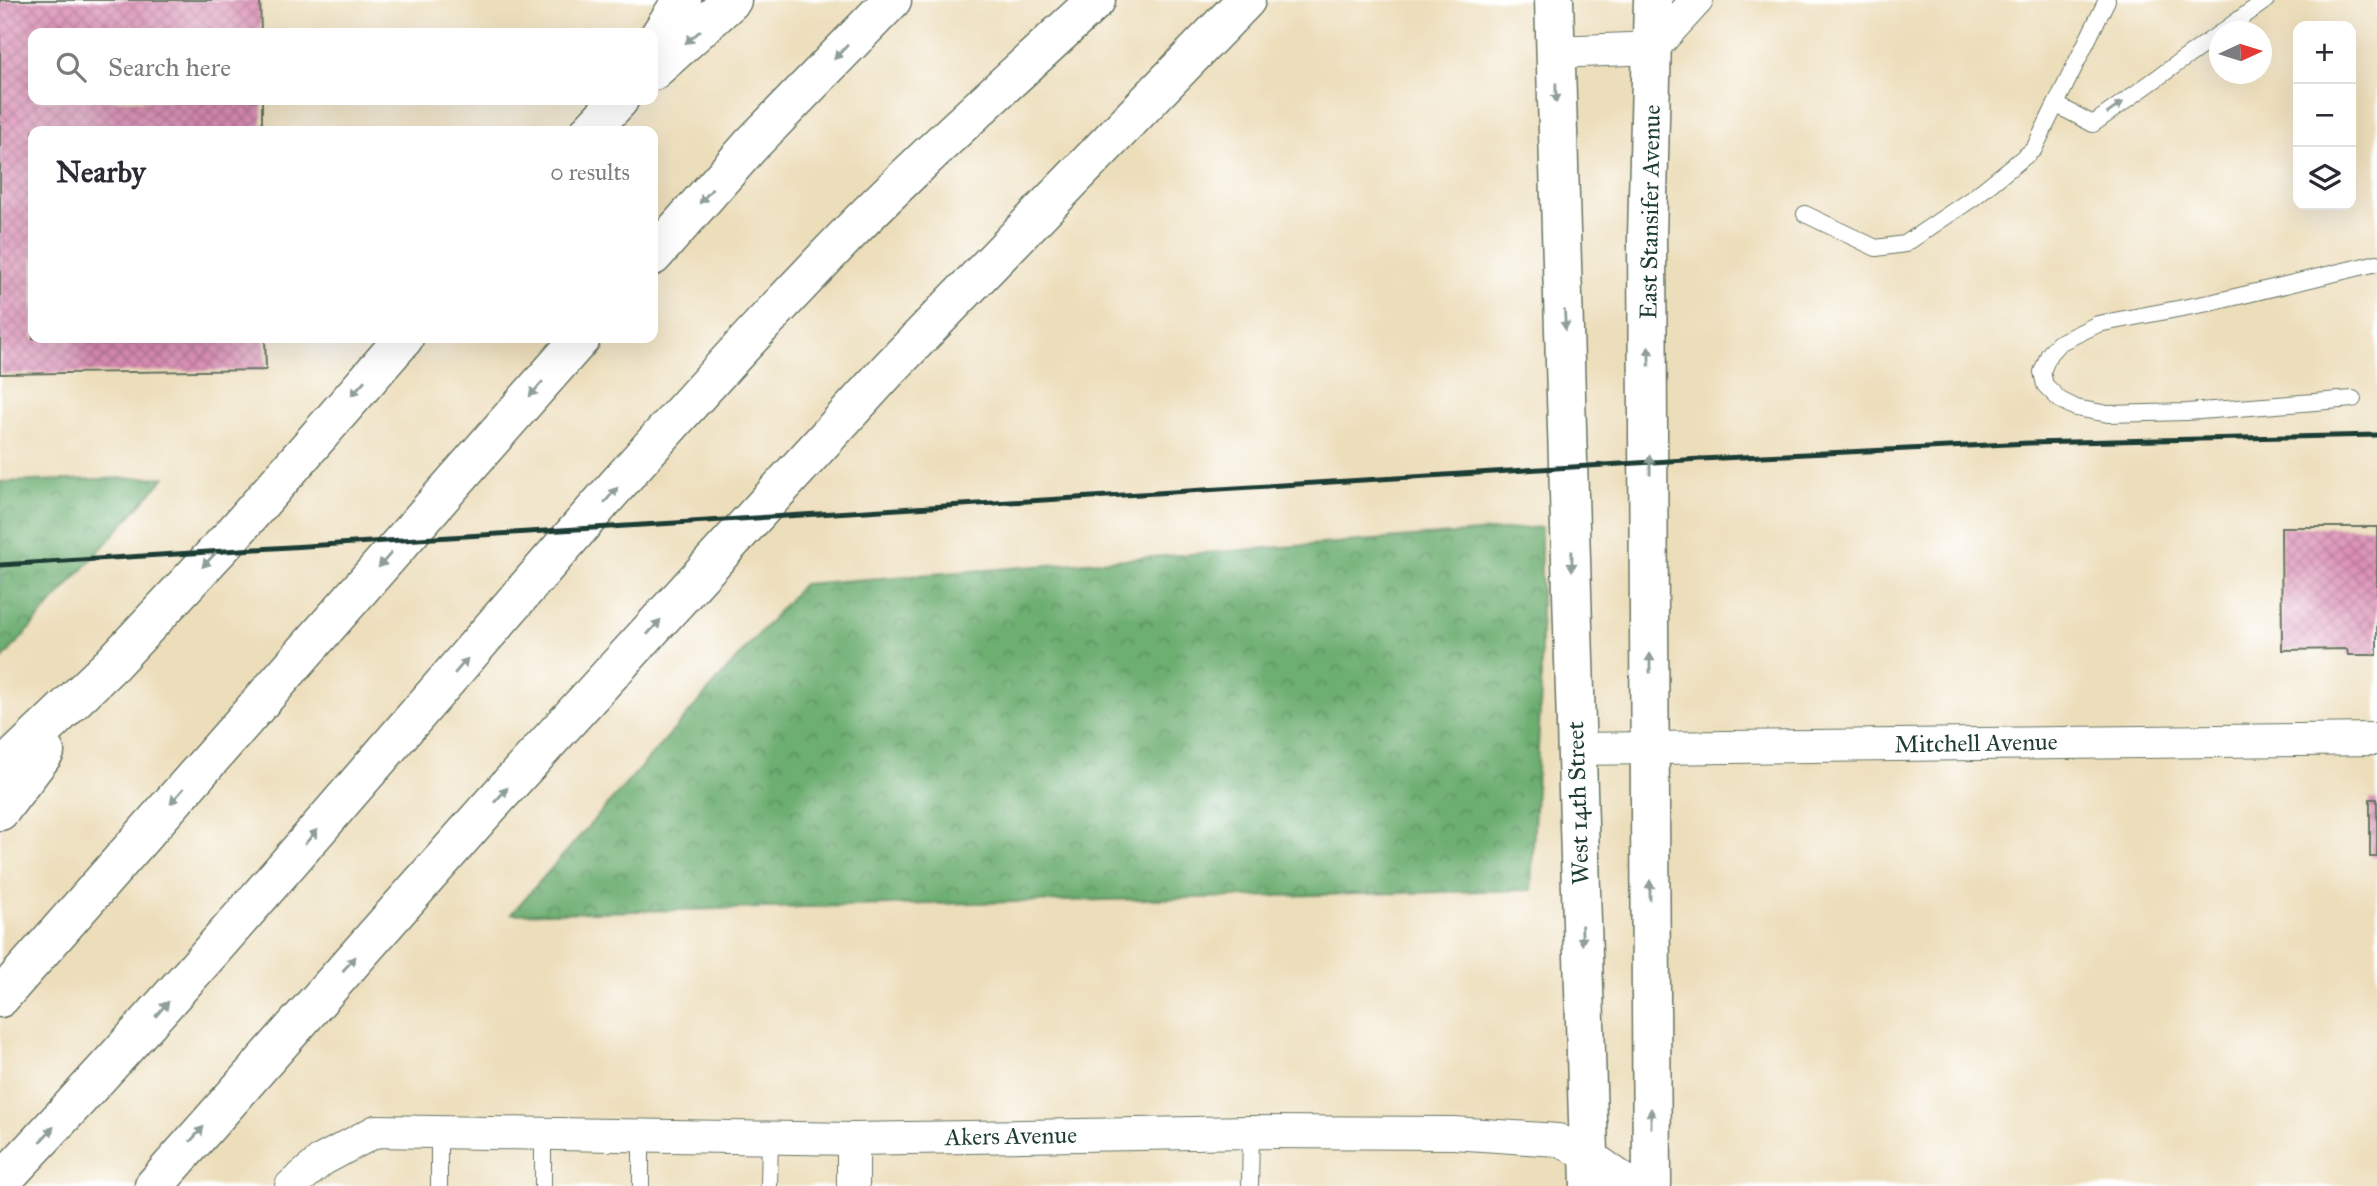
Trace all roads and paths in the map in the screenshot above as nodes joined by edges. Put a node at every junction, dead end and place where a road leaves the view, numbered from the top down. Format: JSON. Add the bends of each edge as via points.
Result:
{"nodes":[{"id":1,"x":682,"y":0,"type":"edge"},
{"id":2,"x":732,"y":0,"type":"edge"},
{"id":3,"x":1096,"y":0,"type":"edge"},
{"id":4,"x":1247,"y":0,"type":"edge"},
{"id":5,"x":1555,"y":0,"type":"edge"},
{"id":6,"x":1653,"y":0,"type":"edge"},
{"id":7,"x":1697,"y":0,"type":"edge"},
{"id":8,"x":2107,"y":0,"type":"edge"},
{"id":9,"x":2266,"y":0,"type":"edge"},
{"id":10,"x":890,"y":1,"type":"edge"},
{"id":11,"x":2236,"y":21,"type":"edge"},
{"id":12,"x":658,"y":38,"type":"edge"},
{"id":13,"x":2209,"y":41,"type":"edge"},
{"id":14,"x":1653,"y":48,"type":"junction"},
{"id":15,"x":1556,"y":52,"type":"junction"},
{"id":16,"x":658,"y":67,"type":"edge"},
{"id":17,"x":614,"y":105,"type":"edge"},
{"id":18,"x":2057,"y":105,"type":"junction"},
{"id":19,"x":595,"y":126,"type":"edge"},
{"id":20,"x":1805,"y":214,"type":"dead end"},
{"id":21,"x":658,"y":251,"type":"edge"},
{"id":22,"x":2377,"y":264,"type":"edge"},
{"id":23,"x":400,"y":343,"type":"edge"},
{"id":24,"x":577,"y":343,"type":"edge"},
{"id":25,"x":2353,"y":399,"type":"dead end"},
{"id":26,"x":111,"y":664,"type":"junction"},
{"id":27,"x":2377,"y":739,"type":"edge"},
{"id":28,"x":1649,"y":747,"type":"junction"},
{"id":29,"x":1576,"y":749,"type":"junction"},
{"id":30,"x":0,"y":771,"type":"edge"},
{"id":31,"x":0,"y":811,"type":"edge"},
{"id":32,"x":0,"y":998,"type":"edge"},
{"id":33,"x":439,"y":1132,"type":"junction"},
{"id":34,"x":1251,"y":1132,"type":"junction"},
{"id":35,"x":543,"y":1133,"type":"junction"},
{"id":36,"x":641,"y":1135,"type":"junction"},
{"id":37,"x":770,"y":1138,"type":"junction"},
{"id":38,"x":853,"y":1139,"type":"junction"},
{"id":39,"x":1590,"y":1171,"type":"edge"},
{"id":40,"x":0,"y":1183,"type":"edge"},
{"id":41,"x":154,"y":1186,"type":"edge"},
{"id":42,"x":291,"y":1186,"type":"edge"},
{"id":43,"x":439,"y":1186,"type":"edge"},
{"id":44,"x":543,"y":1186,"type":"edge"},
{"id":45,"x":641,"y":1186,"type":"edge"},
{"id":46,"x":769,"y":1186,"type":"edge"},
{"id":47,"x":853,"y":1186,"type":"edge"},
{"id":48,"x":1250,"y":1186,"type":"edge"},
{"id":49,"x":1633,"y":1186,"type":"edge"},
{"id":50,"x":1651,"y":1186,"type":"edge"}],
"edges":[{"from":1,"to":12,"type":"main road"},
{"from":2,"to":16,"type":"main road","one_way":true},
{"from":40,"to":3,"type":"main road","one_way":true,"via":[[117,1060],[711,380],[828,254]]},
{"from":41,"to":4,"type":"main road","one_way":true,"via":[[487,809],[889,369]]},
{"from":5,"to":15,"type":"main road"},
{"from":6,"to":14,"type":"main road","name":"East Stansifer Avenue"},
{"from":7,"to":14,"type":"street"},
{"from":8,"to":18,"type":"lane"},
{"from":9,"to":11,"type":"lane"},
{"from":10,"to":21,"type":"main road","one_way":true,"via":[[751,145]]},
{"from":18,"to":13,"type":"lane","one_way":true,"via":[[2093,124]]},
{"from":14,"to":15,"type":"street"},
{"from":28,"to":14,"type":"main road","name":"East Stansifer Avenue","one_way":true,"via":[[1647,237]]},
{"from":15,"to":29,"type":"main road","name":"West 14th Street","one_way":true},
{"from":17,"to":19,"type":"main road"},
{"from":18,"to":20,"type":"lane","via":[[2034,149],[1905,244],[1877,248]]},
{"from":22,"to":25,"type":"lane","via":[[2098,324],[2059,343],[2042,372],[2045,385],[2060,400],[2108,414]]},
{"from":23,"to":26,"type":"main road","one_way":true,"via":[[235,532]]},
{"from":24,"to":32,"type":"main road","one_way":true},
{"from":26,"to":30,"type":"main road"},
{"from":26,"to":31,"type":"main road"},
{"from":27,"to":28,"type":"street","name":"Mitchell Avenue"},
{"from":28,"to":29,"type":"street","name":"Mitchell Avenue"},
{"from":50,"to":28,"type":"main road","one_way":true},
{"from":29,"to":39,"type":"main road","name":"West 14th Street","one_way":true},
{"from":33,"to":35,"type":"street","name":"Akers Avenue"},
{"from":33,"to":42,"type":"street","name":"Akers Avenue","via":[[376,1131],[322,1160]]},
{"from":33,"to":43,"type":"lane"},
{"from":34,"to":38,"type":"street","name":"Akers Avenue"},
{"from":34,"to":39,"type":"street","name":"Akers Avenue","via":[[1453,1133],[1558,1140]]},
{"from":34,"to":48,"type":"lane"},
{"from":35,"to":36,"type":"street","name":"Akers Avenue"},
{"from":35,"to":44,"type":"lane"},
{"from":36,"to":37,"type":"street","name":"Akers Avenue"},
{"from":36,"to":45,"type":"lane"},
{"from":37,"to":38,"type":"street","name":"Akers Avenue"},
{"from":37,"to":46,"type":"lane"},
{"from":38,"to":47,"type":"street"},
{"from":39,"to":49,"type":"street","name":"Akers Avenue"}]}
